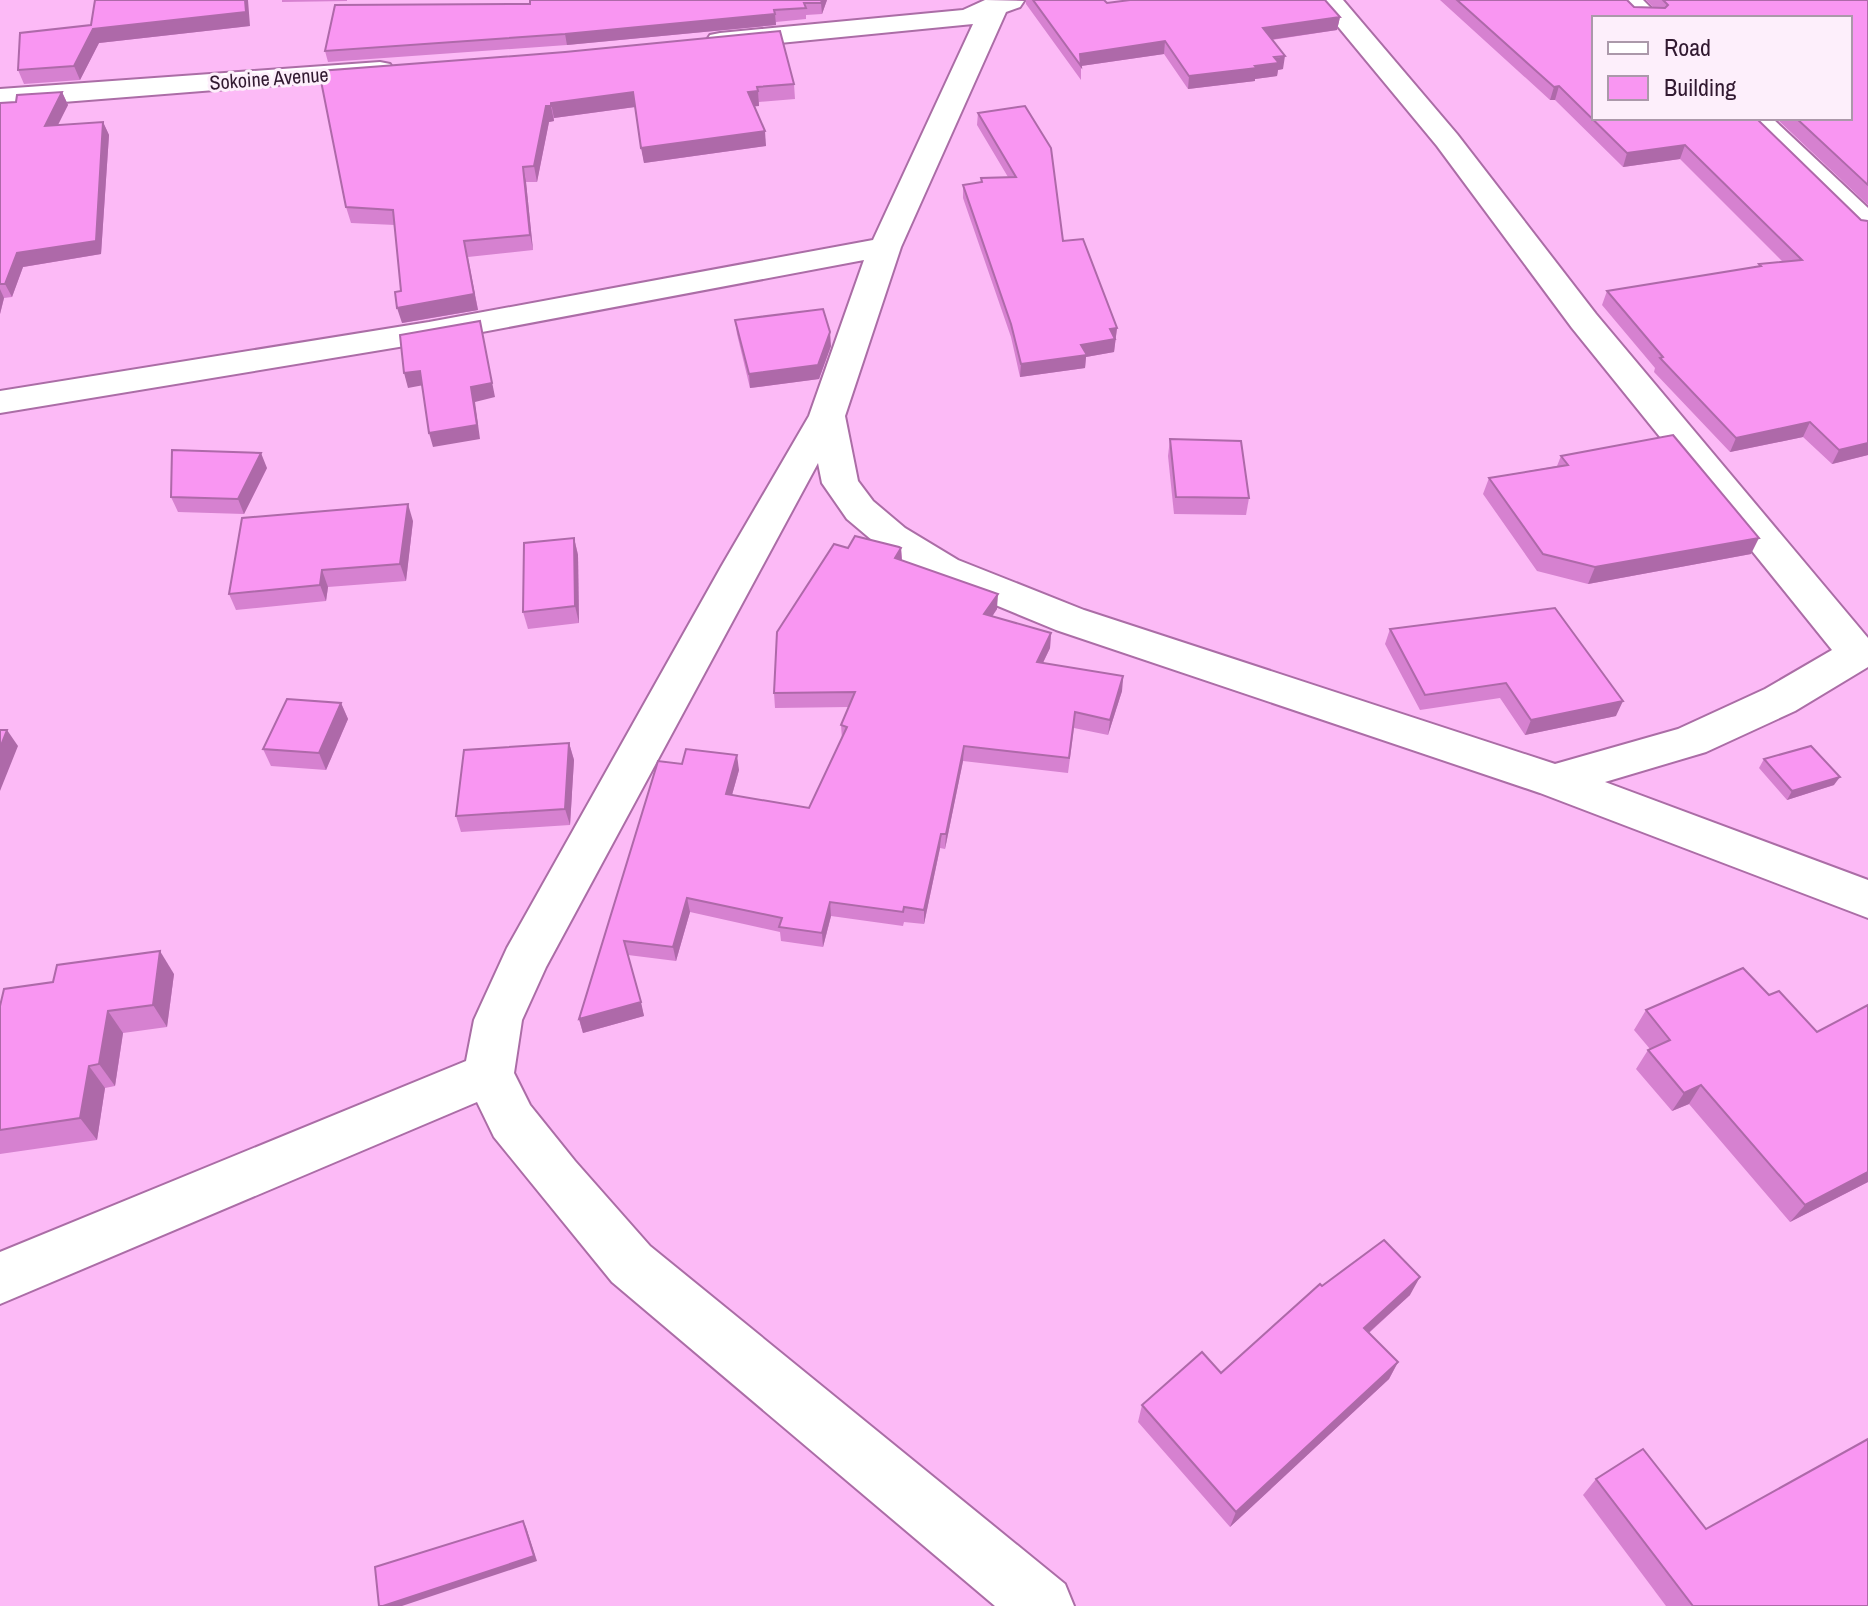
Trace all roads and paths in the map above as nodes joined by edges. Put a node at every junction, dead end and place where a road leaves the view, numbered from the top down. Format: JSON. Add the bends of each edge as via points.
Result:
{"nodes":[{"id":1,"x":1329,"y":0,"type":"edge"},
{"id":2,"x":1627,"y":0,"type":"edge"},
{"id":3,"x":987,"y":5,"type":"edge"},
{"id":4,"x":1646,"y":16,"type":"edge"},
{"id":5,"x":690,"y":44,"type":"edge"},
{"id":6,"x":409,"y":67,"type":"edge"},
{"id":7,"x":0,"y":98,"type":"edge"},
{"id":8,"x":1757,"y":120,"type":"edge"},
{"id":9,"x":1868,"y":225,"type":"edge"},
{"id":10,"x":885,"y":247,"type":"junction"},
{"id":11,"x":0,"y":402,"type":"edge"},
{"id":12,"x":827,"y":416,"type":"junction"},
{"id":13,"x":1863,"y":653,"type":"edge"},
{"id":14,"x":1555,"y":781,"type":"junction"},
{"id":15,"x":1868,"y":899,"type":"edge"},
{"id":16,"x":489,"y":1074,"type":"junction"},
{"id":17,"x":0,"y":1278,"type":"edge"},
{"id":18,"x":1043,"y":1606,"type":"edge"}],
"edges":[{"from":1,"to":13,"type":"street","via":[[1447,140],[1584,321]]},
{"from":2,"to":4,"type":"street"},
{"from":3,"to":5,"type":"street"},
{"from":3,"to":10,"type":"street"},
{"from":6,"to":7,"type":"street","name":"Sokoine Avenue"},
{"from":8,"to":9,"type":"street"},
{"from":10,"to":11,"type":"street","via":[[429,332]]},
{"from":10,"to":12,"type":"street"},
{"from":12,"to":14,"type":"street","via":[[840,483],[860,510],[944,569],[1070,620]]},
{"from":12,"to":16,"type":"street","via":[[524,962],[498,1020]]},
{"from":13,"to":14,"type":"street","via":[[1780,700],[1691,741]]},
{"from":14,"to":15,"type":"street"},
{"from":16,"to":17,"type":"street"},
{"from":16,"to":18,"type":"street","via":[[512,1121],[631,1264]]}]}
